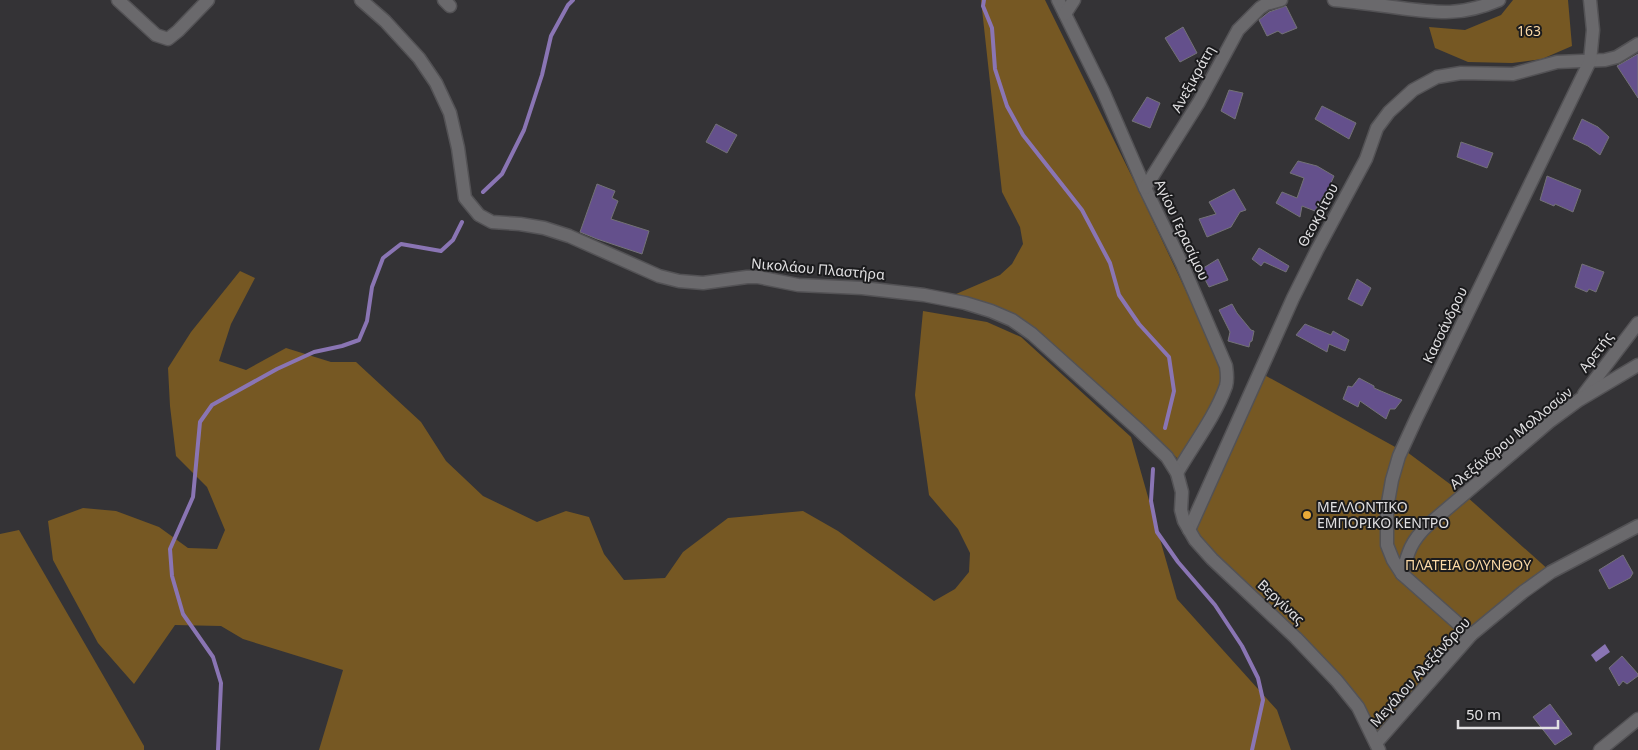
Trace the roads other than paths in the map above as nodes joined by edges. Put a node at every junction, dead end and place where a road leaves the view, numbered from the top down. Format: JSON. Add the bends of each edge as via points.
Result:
{"nodes":[{"id":1,"x":118,"y":0,"type":"edge"},
{"id":2,"x":208,"y":0,"type":"edge"},
{"id":3,"x":361,"y":0,"type":"edge"},
{"id":4,"x":1058,"y":0,"type":"edge"},
{"id":5,"x":1074,"y":0,"type":"edge"},
{"id":6,"x":1281,"y":0,"type":"edge"},
{"id":7,"x":1334,"y":0,"type":"edge"},
{"id":8,"x":1499,"y":0,"type":"edge"},
{"id":9,"x":1590,"y":0,"type":"edge"},
{"id":10,"x":1064,"y":14,"type":"junction"},
{"id":11,"x":1638,"y":44,"type":"edge"},
{"id":12,"x":1590,"y":61,"type":"junction"},
{"id":13,"x":1145,"y":188,"type":"junction"},
{"id":14,"x":1638,"y":323,"type":"edge"},
{"id":15,"x":1638,"y":365,"type":"edge"},
{"id":16,"x":1579,"y":400,"type":"junction"},
{"id":17,"x":1177,"y":473,"type":"junction"},
{"id":18,"x":1189,"y":530,"type":"junction"},
{"id":19,"x":1635,"y":532,"type":"edge"},
{"id":20,"x":1402,"y":574,"type":"junction"},
{"id":21,"x":1471,"y":635,"type":"junction"},
{"id":22,"x":1638,"y":719,"type":"edge"},
{"id":23,"x":1378,"y":746,"type":"edge"},
{"id":24,"x":1600,"y":750,"type":"edge"}],
"edges":[{"from":1,"to":2,"type":"street","via":[[156,35],[168,39]]},
{"from":3,"to":17,"type":"street","name":"Νικολάου Πλαστήρα","via":[[419,58],[436,83],[450,113],[465,198],[478,215],[492,222],[544,228],[569,236],[659,276],[680,281],[703,283],[758,277],[798,285],[924,295],[991,311],[1012,320],[1041,341],[1160,450]]},
{"from":4,"to":10,"type":"street","name":"Αγίου Γερασίμου"},
{"from":5,"to":10,"type":"street"},
{"from":6,"to":13,"type":"street","name":"Ανεξικράτη","via":[[1260,8],[1238,30],[1199,102]]},
{"from":7,"to":8,"type":"street","via":[[1446,13]]},
{"from":9,"to":12,"type":"street","via":[[1593,30]]},
{"from":10,"to":13,"type":"street","name":"Αγίου Γερασίμου","via":[[1103,91]]},
{"from":11,"to":12,"type":"street","via":[[1617,57]]},
{"from":12,"to":18,"type":"street","name":"Θεοκρίτου","via":[[1557,62],[1513,74],[1444,75],[1413,90],[1389,112],[1377,128],[1366,159],[1293,298]]},
{"from":12,"to":20,"type":"street","name":"Κασσάνδρου","via":[[1399,456],[1388,494],[1387,545]]},
{"from":13,"to":17,"type":"street","name":"Αγίου Γερασίμου","via":[[1182,264],[1227,373],[1226,386],[1217,404]]},
{"from":14,"to":16,"type":"street","name":"Αρετής"},
{"from":15,"to":16,"type":"street","name":"Αλεξάνδρου Μολλοσών"},
{"from":16,"to":20,"type":"street","name":"Αλεξάνδρου Μολλοσών","via":[[1511,453],[1420,532],[1409,550]]},
{"from":17,"to":18,"type":"street","name":"Βεργίνας","via":[[1182,492],[1181,510]]},
{"from":18,"to":23,"type":"street","name":"Βεργίνας","via":[[1212,559],[1337,681],[1358,707]]},
{"from":19,"to":21,"type":"street","name":"Μεγάλου Αλεξάνδρου","via":[[1551,572]]},
{"from":20,"to":21,"type":"street","name":"Κασσάνδρου"},
{"from":21,"to":23,"type":"street","name":"Μεγάλου Αλεξάνδρου"},
{"from":22,"to":24,"type":"street"}]}
